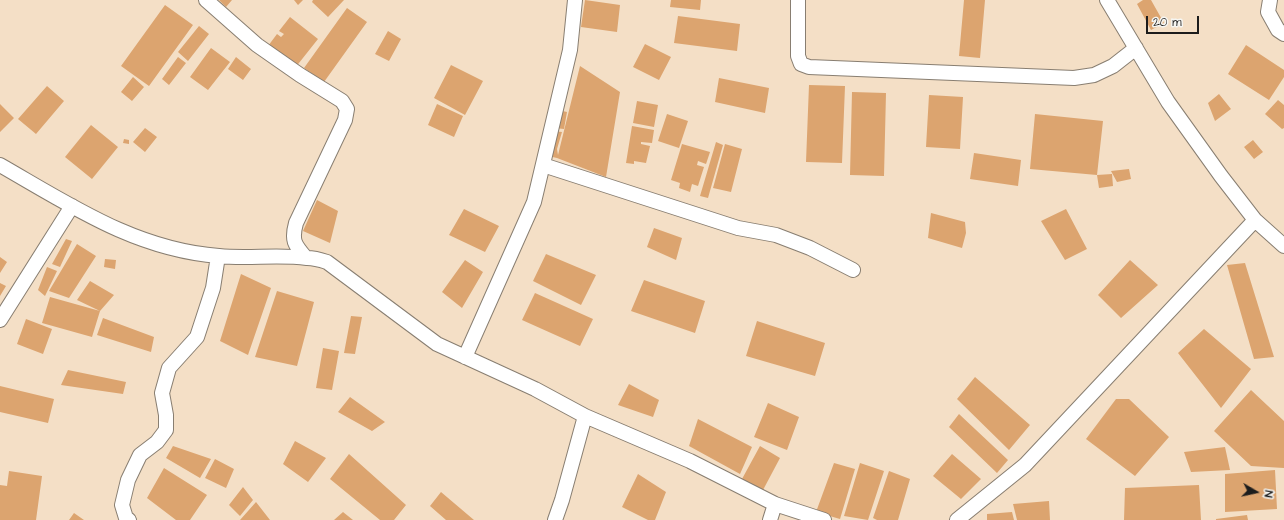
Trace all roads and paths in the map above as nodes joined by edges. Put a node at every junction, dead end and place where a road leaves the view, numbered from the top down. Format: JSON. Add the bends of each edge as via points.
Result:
{"nodes":[{"id":1,"x":206,"y":0,"type":"edge"},
{"id":2,"x":575,"y":0,"type":"edge"},
{"id":3,"x":798,"y":0,"type":"edge"},
{"id":4,"x":1107,"y":0,"type":"edge"},
{"id":5,"x":1270,"y":0,"type":"edge"},
{"id":6,"x":1284,"y":34,"type":"edge"},
{"id":7,"x":1136,"y":48,"type":"junction"},
{"id":8,"x":0,"y":165,"type":"edge"},
{"id":9,"x":543,"y":165,"type":"junction"},
{"id":10,"x":72,"y":206,"type":"junction"},
{"id":11,"x":1256,"y":220,"type":"junction"},
{"id":12,"x":1284,"y":246,"type":"edge"},
{"id":13,"x":218,"y":256,"type":"junction"},
{"id":14,"x":306,"y":258,"type":"junction"},
{"id":15,"x":853,"y":270,"type":"dead end"},
{"id":16,"x":0,"y":320,"type":"edge"},
{"id":17,"x":465,"y":357,"type":"junction"},
{"id":18,"x":585,"y":416,"type":"junction"},
{"id":19,"x":775,"y":504,"type":"junction"},
{"id":20,"x":128,"y":520,"type":"edge"},
{"id":21,"x":555,"y":520,"type":"edge"},
{"id":22,"x":770,"y":520,"type":"edge"},
{"id":23,"x":824,"y":520,"type":"edge"},
{"id":24,"x":957,"y":520,"type":"edge"}],
"edges":[{"from":1,"to":14,"type":"street","via":[[257,45],[342,101],[346,109],[345,120],[296,223],[293,235],[296,246]]},
{"from":2,"to":9,"type":"street","via":[[570,50]]},
{"from":3,"to":7,"type":"street","via":[[798,56],[801,64],[809,66],[1074,78],[1094,75],[1113,66]]},
{"from":4,"to":7,"type":"street"},
{"from":5,"to":6,"type":"street","via":[[1268,12],[1278,30]]},
{"from":7,"to":11,"type":"street","via":[[1168,102]]},
{"from":8,"to":10,"type":"street"},
{"from":9,"to":15,"type":"street","via":[[738,228],[776,235],[810,248]]},
{"from":9,"to":17,"type":"street","via":[[534,202]]},
{"from":10,"to":13,"type":"street","via":[[121,232],[167,248]]},
{"from":10,"to":16,"type":"street"},
{"from":11,"to":12,"type":"street"},
{"from":11,"to":24,"type":"street","via":[[1025,464]]},
{"from":13,"to":14,"type":"street"},
{"from":13,"to":20,"type":"street","via":[[213,288],[197,337],[169,368],[162,393],[166,430],[157,442],[140,455],[128,480],[122,505]]},
{"from":14,"to":17,"type":"street","via":[[327,262],[437,344]]},
{"from":17,"to":18,"type":"street","via":[[535,389]]},
{"from":18,"to":19,"type":"street","via":[[690,461]]},
{"from":18,"to":21,"type":"street"},
{"from":19,"to":22,"type":"street"},
{"from":19,"to":23,"type":"street"}]}
